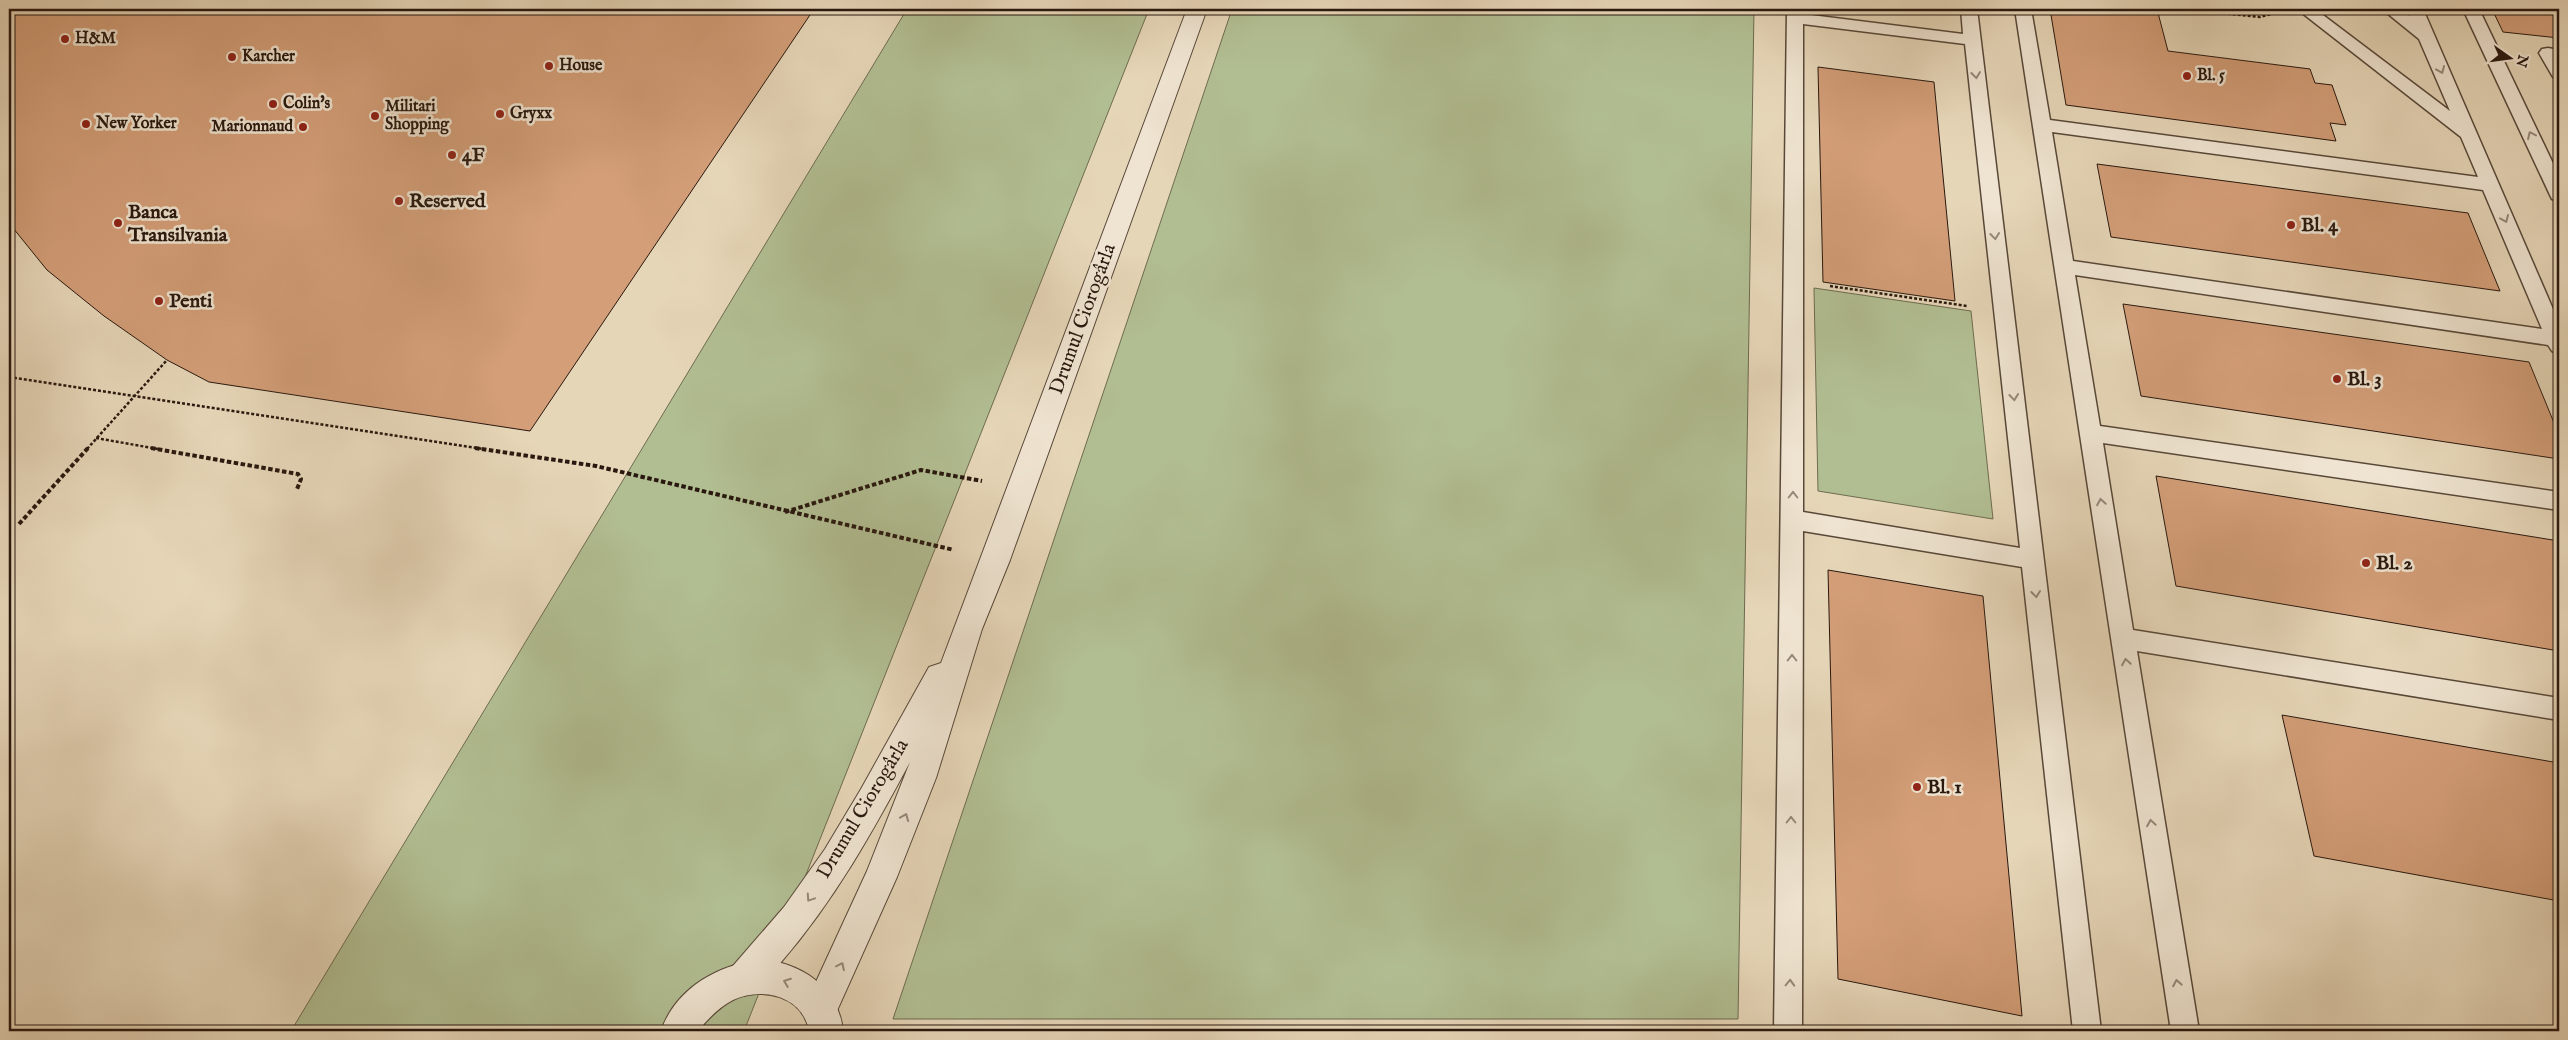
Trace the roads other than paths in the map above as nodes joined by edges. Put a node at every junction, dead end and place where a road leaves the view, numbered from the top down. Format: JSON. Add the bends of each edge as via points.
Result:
{"nodes":[{"id":1,"x":1197,"y":9,"type":"edge"},
{"id":2,"x":1969,"y":9,"type":"edge"},
{"id":3,"x":2023,"y":9,"type":"edge"},
{"id":4,"x":2305,"y":9,"type":"edge"},
{"id":5,"x":2390,"y":9,"type":"edge"},
{"id":6,"x":2415,"y":9,"type":"edge"},
{"id":7,"x":2471,"y":9,"type":"edge"},
{"id":8,"x":1795,"y":13,"type":"edge"},
{"id":9,"x":2426,"y":36,"type":"junction"},
{"id":10,"x":1972,"y":40,"type":"junction"},
{"id":11,"x":2559,"y":55,"type":"edge"},
{"id":12,"x":2559,"y":73,"type":"edge"},
{"id":13,"x":2041,"y":125,"type":"junction"},
{"id":14,"x":2468,"y":134,"type":"junction"},
{"id":15,"x":2553,"y":169,"type":"edge"},
{"id":16,"x":2490,"y":185,"type":"junction"},
{"id":17,"x":2559,"y":195,"type":"edge"},
{"id":18,"x":2064,"y":267,"type":"junction"},
{"id":19,"x":2558,"y":343,"type":"edge"},
{"id":20,"x":2090,"y":433,"type":"junction"},
{"id":21,"x":2559,"y":501,"type":"edge"},
{"id":22,"x":1793,"y":520,"type":"junction"},
{"id":23,"x":2032,"y":558,"type":"junction"},
{"id":24,"x":967,"y":629,"type":"junction"},
{"id":25,"x":2122,"y":638,"type":"junction"},
{"id":26,"x":2559,"y":709,"type":"edge"},
{"id":27,"x":744,"y":979,"type":"junction"},
{"id":28,"x":823,"y":1021,"type":"edge"},
{"id":29,"x":678,"y":1031,"type":"edge"},
{"id":30,"x":1788,"y":1031,"type":"edge"},
{"id":31,"x":2087,"y":1031,"type":"edge"},
{"id":32,"x":2185,"y":1031,"type":"edge"}],
"edges":[{"from":1,"to":24,"type":"street","name":"Drumul Ciorogârla","via":[[996,560]]},
{"from":2,"to":10,"type":"lane"},
{"from":3,"to":13,"type":"lane"},
{"from":4,"to":14,"type":"lane"},
{"from":5,"to":9,"type":"lane"},
{"from":6,"to":9,"type":"lane"},
{"from":15,"to":7,"type":"lane","one_way":true},
{"from":8,"to":10,"type":"lane"},
{"from":22,"to":8,"type":"lane","one_way":true},
{"from":9,"to":14,"type":"lane","one_way":true},
{"from":10,"to":23,"type":"lane","one_way":true},
{"from":11,"to":12,"type":"lane","via":[[2548,54]]},
{"from":13,"to":16,"type":"lane"},
{"from":13,"to":18,"type":"lane"},
{"from":14,"to":16,"type":"lane"},
{"from":15,"to":17,"type":"lane"},
{"from":16,"to":19,"type":"lane","one_way":true},
{"from":18,"to":19,"type":"lane"},
{"from":18,"to":20,"type":"lane"},
{"from":20,"to":21,"type":"lane"},
{"from":25,"to":20,"type":"lane","one_way":true},
{"from":22,"to":23,"type":"lane"},
{"from":30,"to":22,"type":"lane","one_way":true},
{"from":23,"to":31,"type":"lane","one_way":true},
{"from":24,"to":27,"type":"street","name":"Drumul Ciorogârla","one_way":true,"via":[[850,837],[796,918]]},
{"from":28,"to":24,"type":"street","name":"Drumul Ciorogârla","one_way":true,"via":[[920,778]]},
{"from":25,"to":26,"type":"lane"},
{"from":32,"to":25,"type":"lane","one_way":true},
{"from":28,"to":27,"type":"street","one_way":true,"via":[[807,993],[789,981],[768,977]]},
{"from":27,"to":29,"type":"street","via":[[718,989],[696,1007]]}]}
